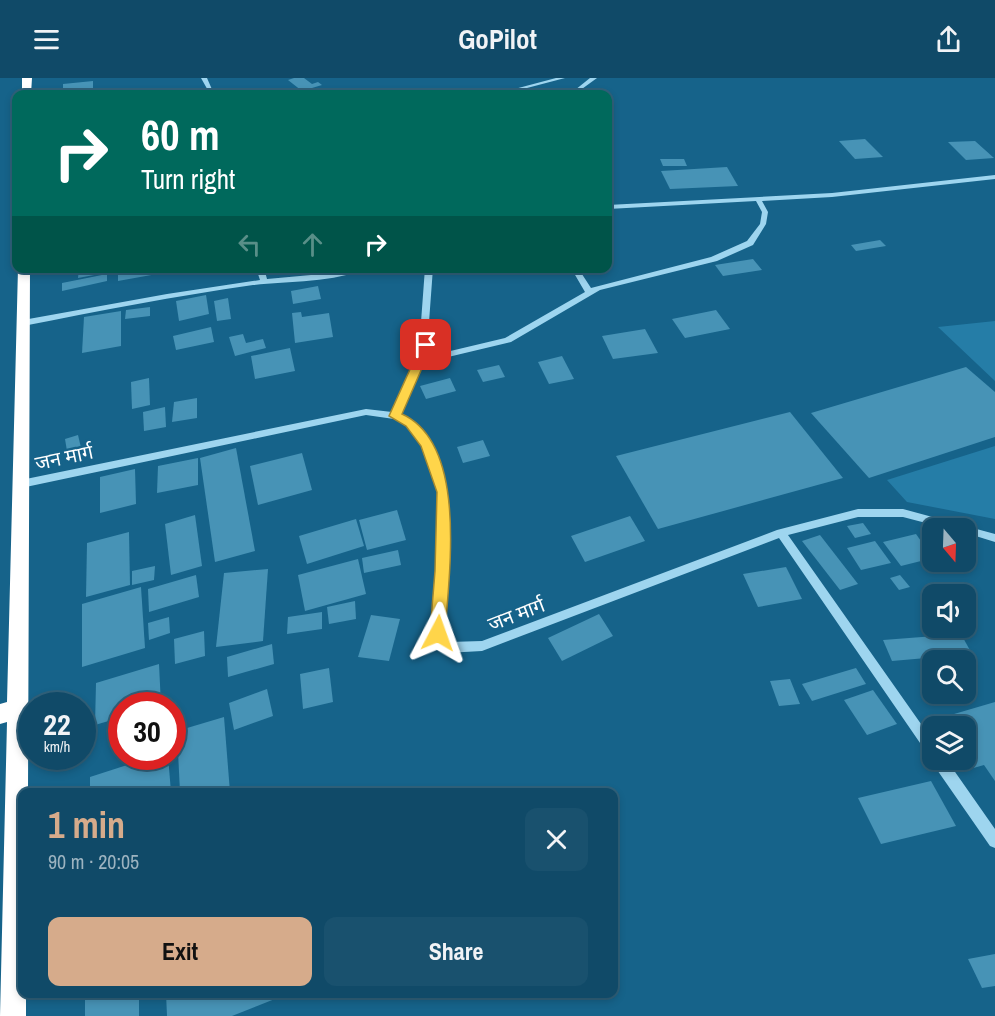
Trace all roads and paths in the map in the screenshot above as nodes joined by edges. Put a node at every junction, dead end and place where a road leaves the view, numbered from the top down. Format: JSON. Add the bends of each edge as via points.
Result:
{"nodes":[{"id":1,"x":562,"y":78,"type":"edge"},
{"id":2,"x":594,"y":78,"type":"edge"},
{"id":3,"x":515,"y":90,"type":"edge"},
{"id":4,"x":578,"y":90,"type":"edge"},
{"id":5,"x":995,"y":177,"type":"edge"},
{"id":6,"x":758,"y":199,"type":"junction"},
{"id":7,"x":612,"y":207,"type":"edge"},
{"id":8,"x":24,"y":273,"type":"edge"},
{"id":9,"x":262,"y":273,"type":"edge"},
{"id":10,"x":327,"y":273,"type":"edge"},
{"id":11,"x":429,"y":273,"type":"edge"},
{"id":12,"x":577,"y":273,"type":"edge"},
{"id":13,"x":264,"y":281,"type":"junction"},
{"id":14,"x":589,"y":292,"type":"junction"},
{"id":15,"x":23,"y":323,"type":"junction"},
{"id":16,"x":417,"y":367,"type":"junction"},
{"id":17,"x":395,"y":416,"type":"junction"},
{"id":18,"x":21,"y":484,"type":"junction"},
{"id":19,"x":922,"y":518,"type":"edge"},
{"id":20,"x":976,"y":532,"type":"edge"},
{"id":21,"x":781,"y":533,"type":"junction"},
{"id":22,"x":995,"y":538,"type":"edge"},
{"id":23,"x":9,"y":712,"type":"edge"},
{"id":24,"x":922,"y":736,"type":"edge"},
{"id":25,"x":946,"y":770,"type":"edge"},
{"id":26,"x":995,"y":841,"type":"edge"},
{"id":27,"x":13,"y":1016,"type":"edge"}],
"edges":[{"from":1,"to":3,"type":"street"},
{"from":2,"to":4,"type":"street"},
{"from":5,"to":6,"type":"street"},
{"from":6,"to":7,"type":"street"},
{"from":6,"to":14,"type":"street","via":[[765,212],[763,224],[750,243],[714,259]]},
{"from":8,"to":15,"type":"highway"},
{"from":9,"to":13,"type":"street"},
{"from":10,"to":13,"type":"street"},
{"from":11,"to":16,"type":"street","via":[[426,345]]},
{"from":12,"to":14,"type":"street"},
{"from":13,"to":15,"type":"street"},
{"from":14,"to":16,"type":"street","via":[[508,340],[442,356]]},
{"from":15,"to":18,"type":"highway"},
{"from":16,"to":17,"type":"street"},
{"from":17,"to":18,"type":"street","name":"जन मार्ग","via":[[366,412]]},
{"from":17,"to":21,"type":"street","name":"जन मार्ग","via":[[411,423],[427,444],[443,492],[438,633],[446,648],[482,646]]},
{"from":18,"to":23,"type":"highway"},
{"from":19,"to":21,"type":"street","name":"जन मार्ग","via":[[903,513],[858,513]]},
{"from":20,"to":22,"type":"street","name":"जन मार्ग"},
{"from":21,"to":24,"type":"street"},
{"from":23,"to":27,"type":"highway"},
{"from":25,"to":26,"type":"street"}]}
